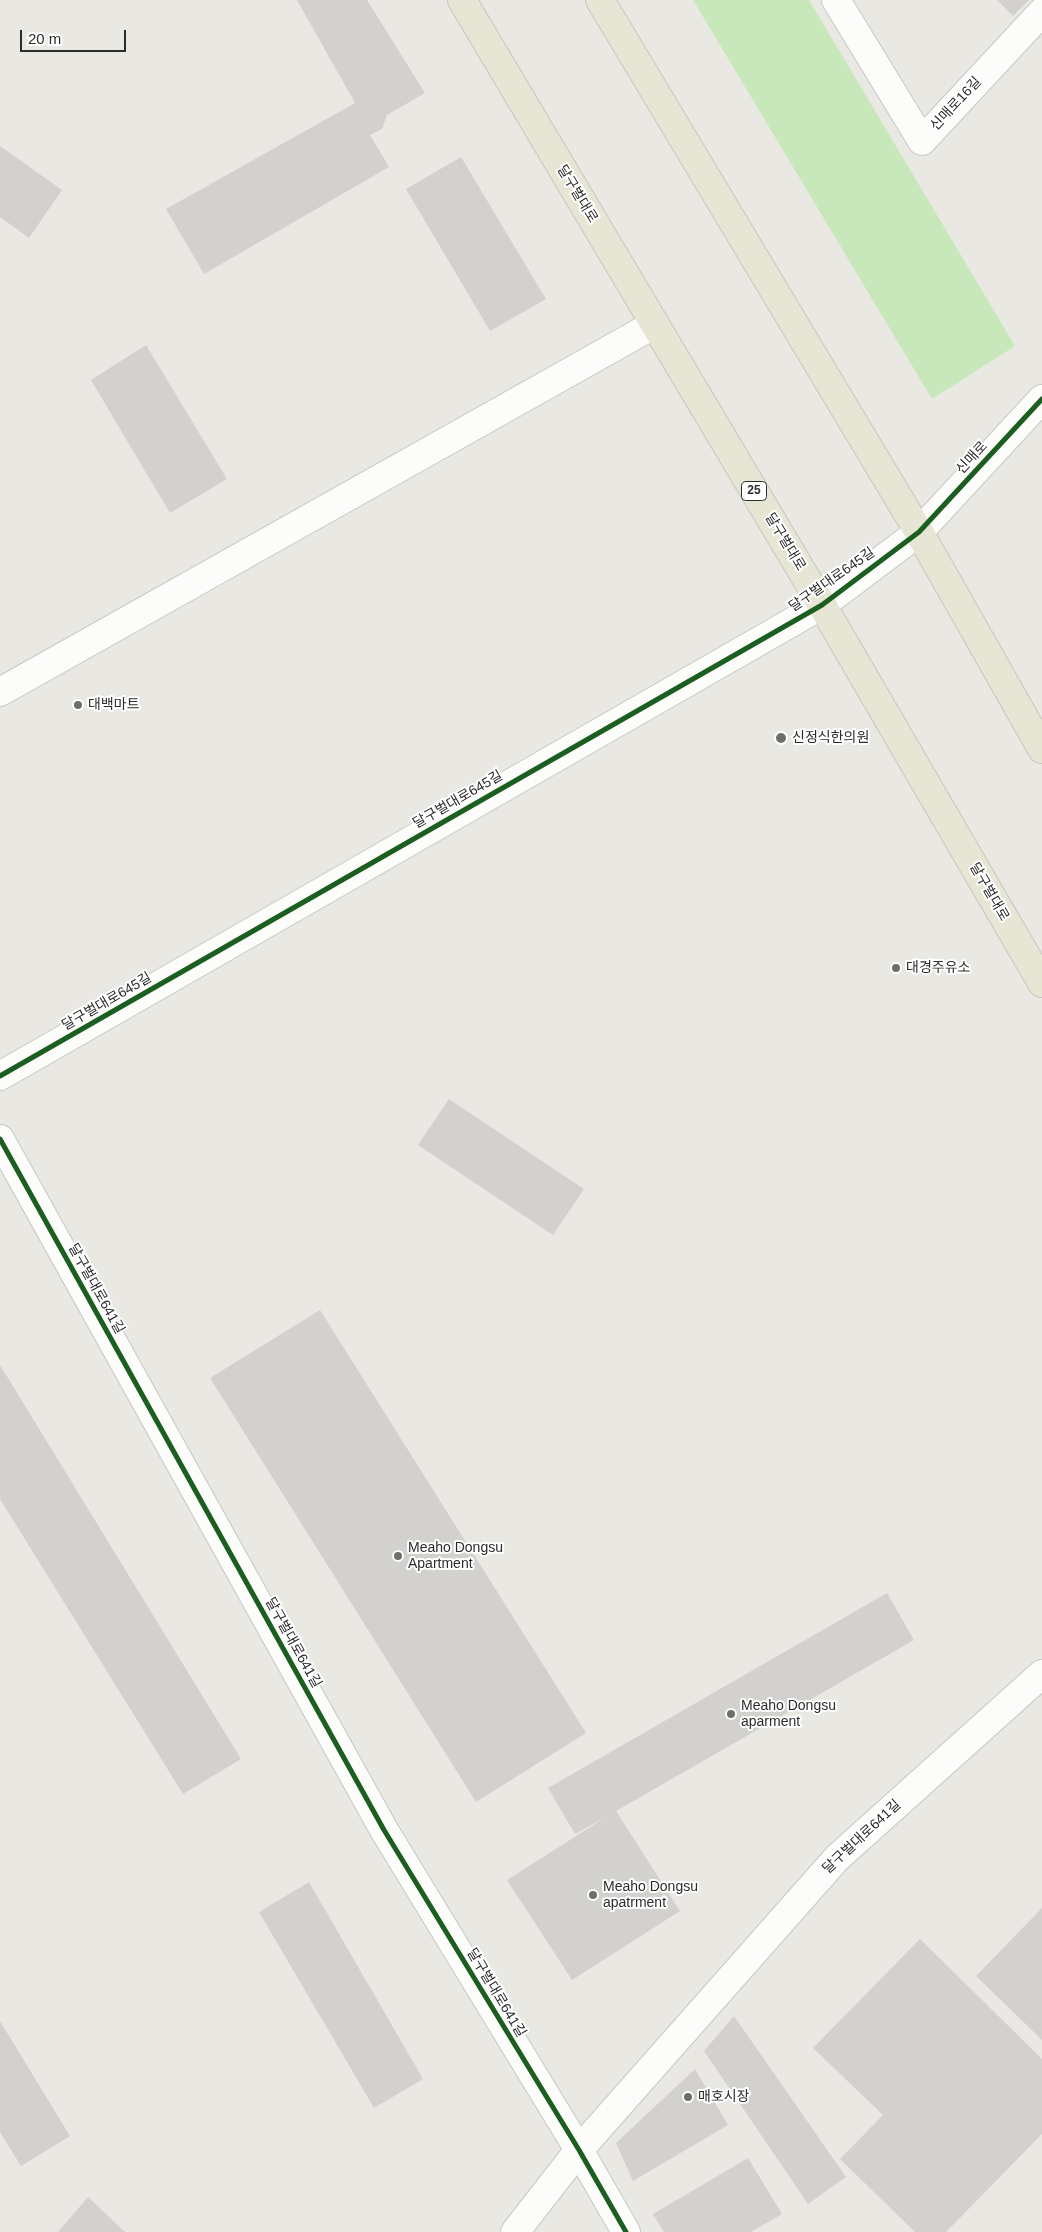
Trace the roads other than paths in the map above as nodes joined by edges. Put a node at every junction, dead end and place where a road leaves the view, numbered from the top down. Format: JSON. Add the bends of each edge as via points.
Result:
{"nodes":[{"id":1,"x":462,"y":0,"type":"edge"},
{"id":2,"x":600,"y":0,"type":"edge"},
{"id":3,"x":836,"y":0,"type":"edge"},
{"id":4,"x":1042,"y":12,"type":"edge"},
{"id":5,"x":655,"y":324,"type":"junction"},
{"id":6,"x":1042,"y":399,"type":"edge"},
{"id":7,"x":919,"y":532,"type":"junction"},
{"id":8,"x":822,"y":605,"type":"junction"},
{"id":9,"x":0,"y":692,"type":"edge"},
{"id":10,"x":1042,"y":749,"type":"edge"},
{"id":11,"x":1042,"y":983,"type":"edge"},
{"id":12,"x":0,"y":1076,"type":"edge"},
{"id":13,"x":0,"y":1139,"type":"edge"},
{"id":14,"x":1042,"y":1674,"type":"edge"},
{"id":15,"x":579,"y":2150,"type":"junction"},
{"id":16,"x":515,"y":2232,"type":"edge"},
{"id":17,"x":626,"y":2232,"type":"edge"}],
"edges":[{"from":1,"to":5,"type":"main road","name":"달구벌대로","number":"25"},
{"from":2,"to":7,"type":"main road"},
{"from":3,"to":4,"type":"street","name":"신매로16길","via":[[922,141]]},
{"from":5,"to":8,"type":"main road","name":"달구벌대로","number":"25"},
{"from":5,"to":9,"type":"street"},
{"from":6,"to":7,"type":"street","name":"신매로"},
{"from":7,"to":8,"type":"street","name":"달구벌대로645길"},
{"from":7,"to":10,"type":"main road"},
{"from":8,"to":11,"type":"main road","name":"달구벌대로","number":"25"},
{"from":8,"to":12,"type":"street","name":"달구벌대로645길"},
{"from":13,"to":15,"type":"street","name":"달구벌대로641길","via":[[384,1830]]},
{"from":14,"to":15,"type":"street","name":"달구벌대로641길","via":[[837,1858]]},
{"from":15,"to":16,"type":"street","name":"달구벌대로641길"},
{"from":15,"to":17,"type":"street"}]}
